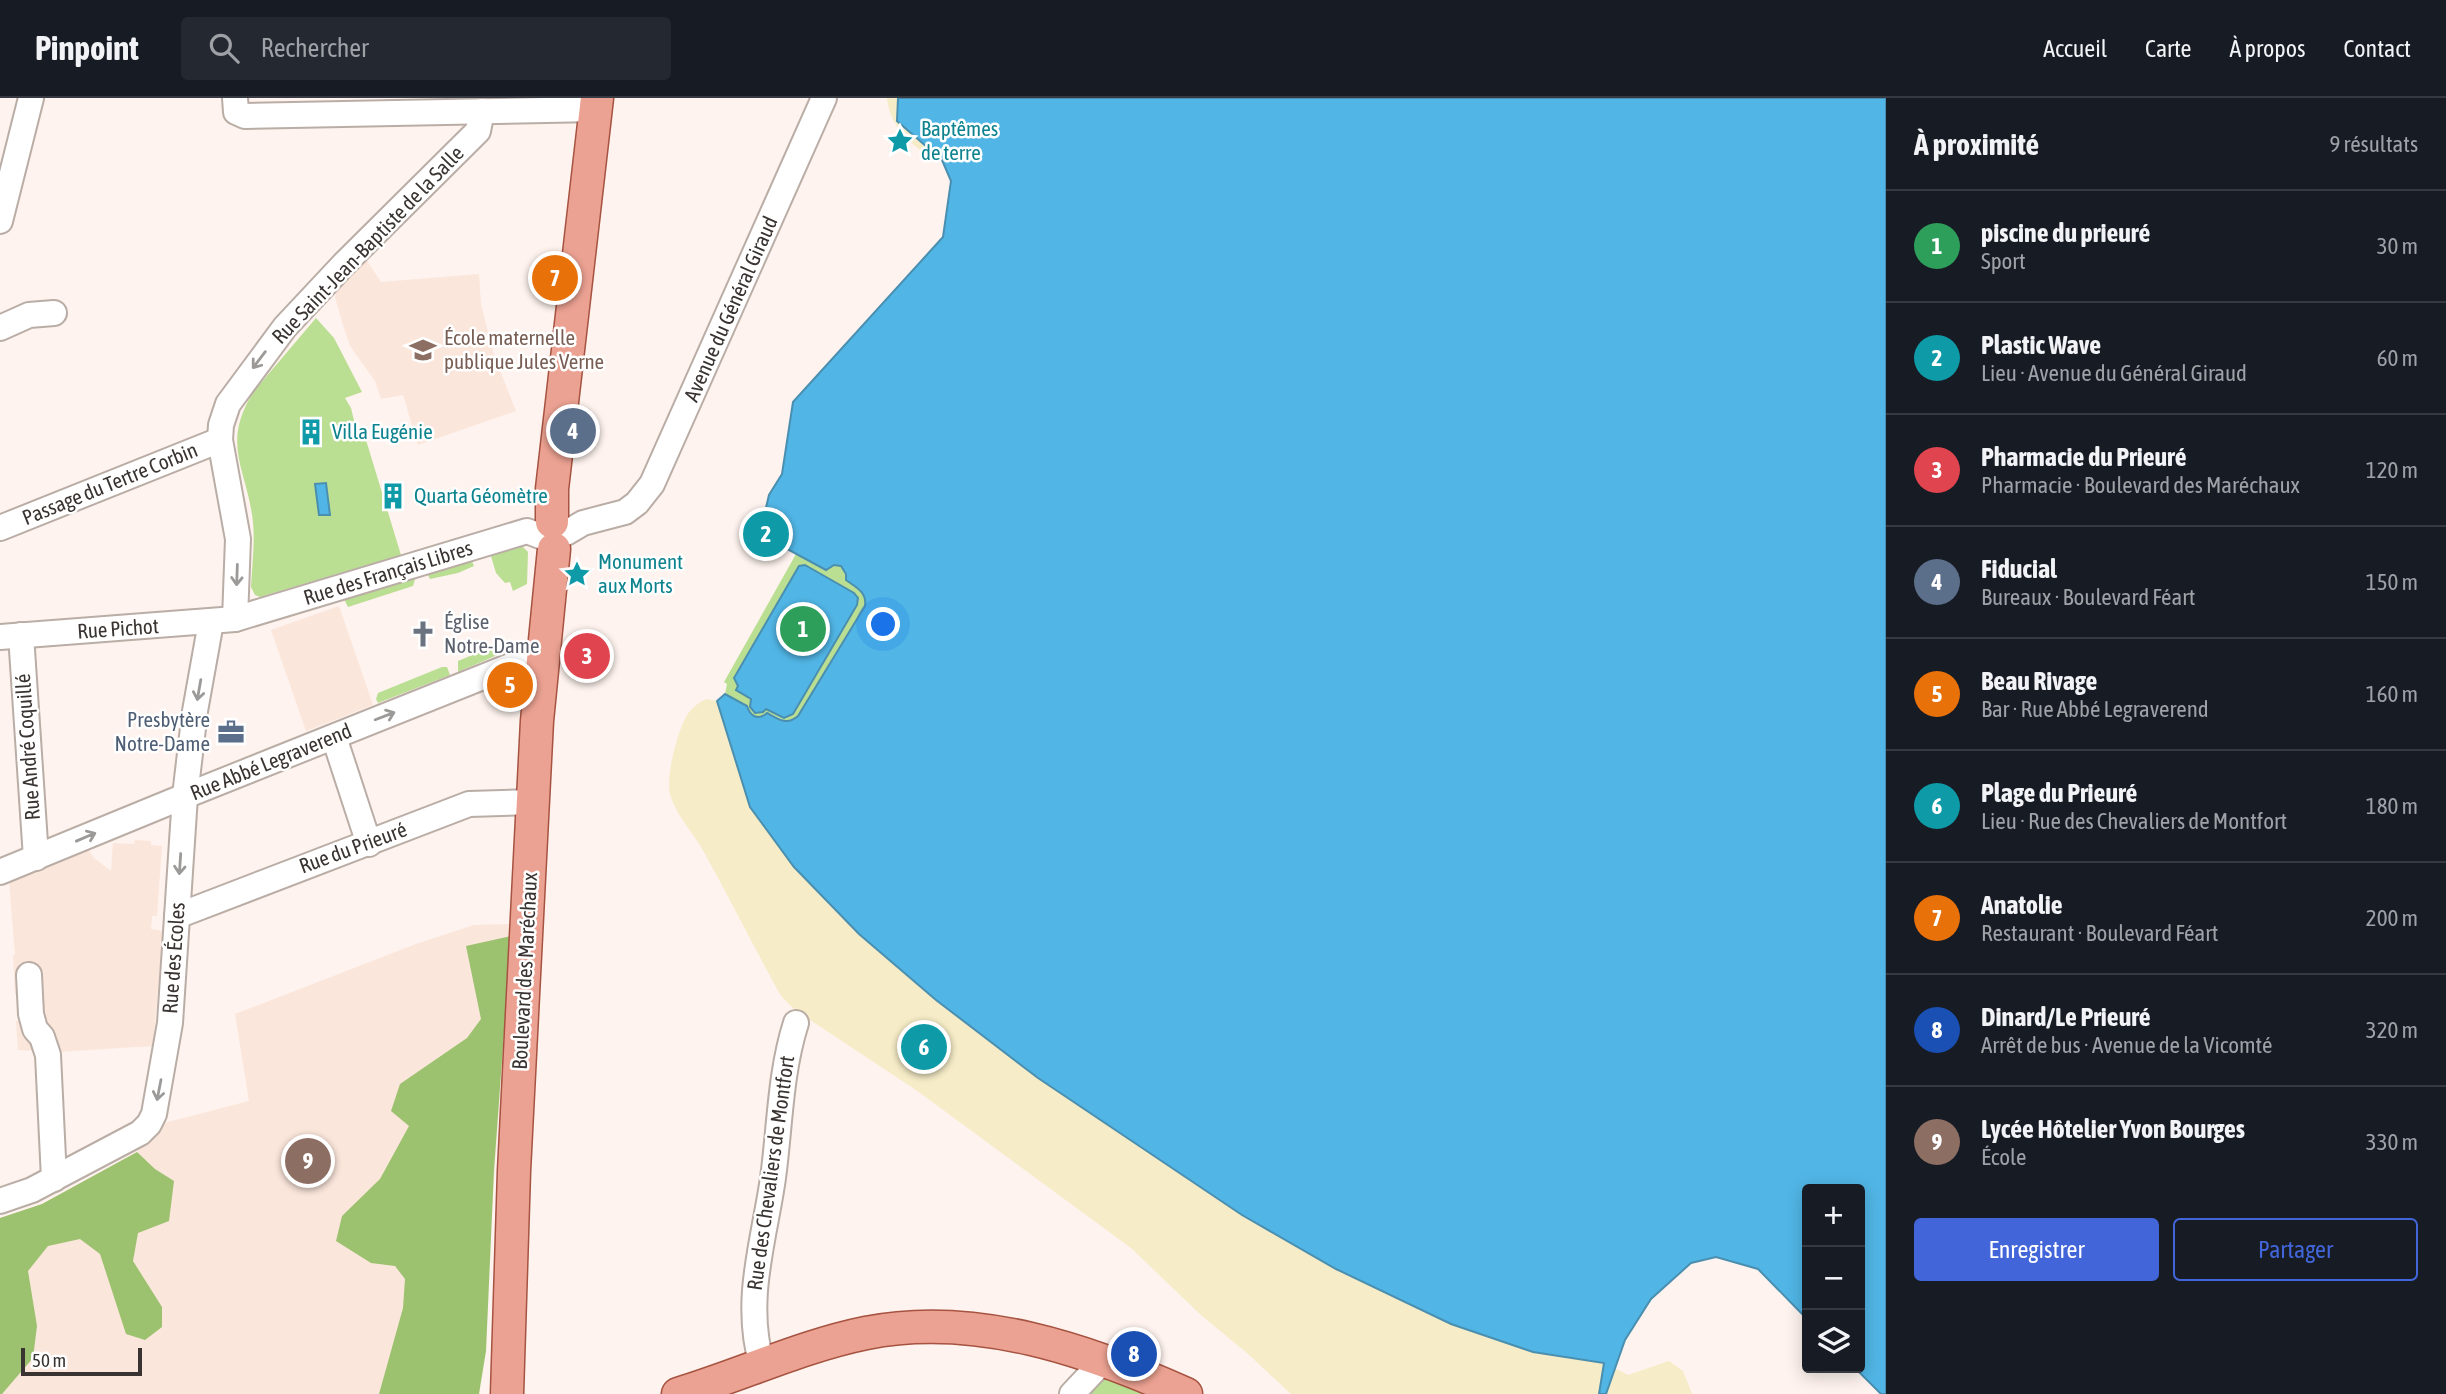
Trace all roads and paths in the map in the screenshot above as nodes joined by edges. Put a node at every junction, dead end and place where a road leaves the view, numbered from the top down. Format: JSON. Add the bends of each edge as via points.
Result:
{"nodes":[{"id":1,"x":31,"y":98,"type":"edge"},
{"id":2,"x":824,"y":98,"type":"edge"},
{"id":3,"x":596,"y":104,"type":"edge"},
{"id":4,"x":432,"y":105,"type":"edge"},
{"id":5,"x":237,"y":106,"type":"edge"},
{"id":6,"x":482,"y":111,"type":"junction"},
{"id":7,"x":5,"y":179,"type":"edge"},
{"id":8,"x":0,"y":221,"type":"edge"},
{"id":9,"x":54,"y":313,"type":"dead end"},
{"id":10,"x":0,"y":328,"type":"edge"},
{"id":11,"x":219,"y":440,"type":"junction"},
{"id":12,"x":0,"y":528,"type":"edge"},
{"id":13,"x":553,"y":540,"type":"junction"},
{"id":14,"x":223,"y":621,"type":"junction"},
{"id":15,"x":10,"y":636,"type":"edge"},
{"id":16,"x":545,"y":639,"type":"junction"},
{"id":17,"x":334,"y":737,"type":"junction"},
{"id":18,"x":185,"y":796,"type":"junction"},
{"id":19,"x":533,"y":802,"type":"junction"},
{"id":20,"x":369,"y":844,"type":"junction"},
{"id":21,"x":36,"y":858,"type":"junction"},
{"id":22,"x":0,"y":872,"type":"edge"},
{"id":23,"x":177,"y":915,"type":"junction"},
{"id":24,"x":29,"y":975,"type":"dead end"},
{"id":25,"x":796,"y":1023,"type":"dead end"},
{"id":26,"x":54,"y":1179,"type":"junction"},
{"id":27,"x":0,"y":1201,"type":"edge"},
{"id":28,"x":1104,"y":1360,"type":"junction"},
{"id":29,"x":761,"y":1365,"type":"junction"},
{"id":30,"x":515,"y":1388,"type":"edge"},
{"id":31,"x":721,"y":1388,"type":"edge"},
{"id":32,"x":678,"y":1394,"type":"edge"},
{"id":33,"x":1072,"y":1394,"type":"edge"},
{"id":34,"x":1186,"y":1394,"type":"edge"}],
"edges":[{"from":1,"to":7,"type":"street"},
{"from":2,"to":13,"type":"street","name":"Avenue du Général Giraud","via":[[652,484],[625,512],[583,523]]},
{"from":3,"to":6,"type":"street"},
{"from":3,"to":13,"type":"main road","name":"Boulevard des Maréchaux","via":[[552,489]]},
{"from":4,"to":5,"type":"street"},
{"from":4,"to":6,"type":"street"},
{"from":6,"to":11,"type":"street","name":"Rue Saint-Jean-Baptiste de la Salle","one_way":true,"via":[[478,131],[285,327],[228,404]]},
{"from":7,"to":8,"type":"street"},
{"from":9,"to":10,"type":"street","via":[[29,315]]},
{"from":11,"to":12,"type":"street","name":"Passage du Tertre Corbin"},
{"from":11,"to":14,"type":"street","name":"Rue Saint-Jean-Baptiste de la Salle","one_way":true,"via":[[238,539]]},
{"from":13,"to":14,"type":"street","name":"Rue des Français Libres","via":[[527,531]]},
{"from":13,"to":16,"type":"main road","name":"Boulevard des Maréchaux"},
{"from":14,"to":15,"type":"street","name":"Rue Pichot"},
{"from":14,"to":18,"type":"street","name":"Rue des Écoles","one_way":true,"via":[[195,710]]},
{"from":15,"to":21,"type":"street","name":"Rue André Coquillé"},
{"from":17,"to":16,"type":"street","name":"Rue Abbé Legraverend","one_way":true},
{"from":16,"to":19,"type":"main road","name":"Boulevard des Maréchaux"},
{"from":17,"to":18,"type":"street","name":"Rue Abbé Legraverend"},
{"from":17,"to":20,"type":"street"},
{"from":21,"to":18,"type":"street","name":"Rue Abbé Legraverend","one_way":true},
{"from":18,"to":23,"type":"street","name":"Rue des Écoles","one_way":true},
{"from":19,"to":20,"type":"street","name":"Rue du Prieuré","via":[[469,804]]},
{"from":19,"to":30,"type":"main road","name":"Boulevard des Maréchaux","via":[[514,1171]]},
{"from":20,"to":23,"type":"street","name":"Rue du Prieuré"},
{"from":21,"to":22,"type":"street","name":"Rue Abbé Legraverend"},
{"from":23,"to":26,"type":"street","name":"Rue des Écoles","one_way":true,"via":[[170,1023],[155,1114],[140,1133]]},
{"from":24,"to":26,"type":"street","via":[[33,1022],[48,1055]]},
{"from":25,"to":29,"type":"street","name":"Rue des Chevaliers de Montfort","via":[[758,1251],[753,1301]]},
{"from":26,"to":27,"type":"street","name":"Rue des Écoles"},
{"from":28,"to":29,"type":"main road","via":[[1010,1335],[921,1326],[864,1333]]},
{"from":28,"to":33,"type":"street"},
{"from":28,"to":34,"type":"main road"},
{"from":29,"to":31,"type":"main road"},
{"from":31,"to":32,"type":"main road"}]}
